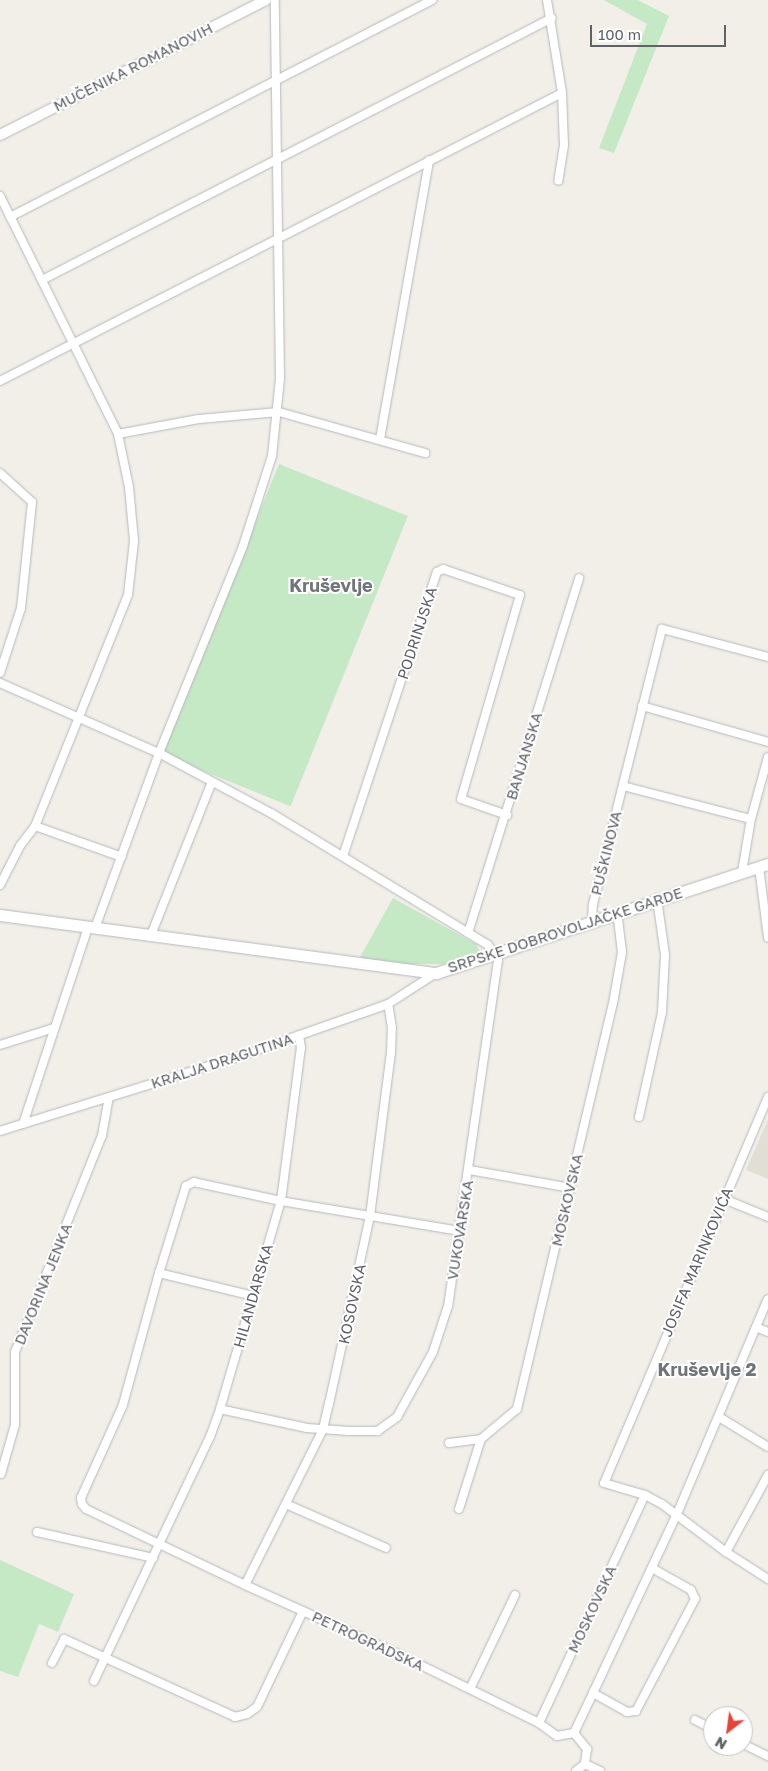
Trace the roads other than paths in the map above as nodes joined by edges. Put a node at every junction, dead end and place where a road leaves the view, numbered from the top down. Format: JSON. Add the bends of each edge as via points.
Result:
{"nodes":[{"id":1,"x":266,"y":0,"type":"edge"},
{"id":2,"x":275,"y":0,"type":"edge"},
{"id":3,"x":433,"y":0,"type":"edge"},
{"id":4,"x":547,"y":0,"type":"edge"},
{"id":5,"x":552,"y":18,"type":"junction"},
{"id":6,"x":276,"y":83,"type":"junction"},
{"id":7,"x":562,"y":93,"type":"junction"},
{"id":8,"x":0,"y":135,"type":"edge"},
{"id":9,"x":278,"y":160,"type":"junction"},
{"id":10,"x":428,"y":160,"type":"junction"},
{"id":11,"x":558,"y":181,"type":"dead end"},
{"id":12,"x":0,"y":196,"type":"edge"},
{"id":13,"x":10,"y":217,"type":"junction"},
{"id":14,"x":279,"y":236,"type":"junction"},
{"id":15,"x":42,"y":280,"type":"junction"},
{"id":16,"x":73,"y":343,"type":"junction"},
{"id":17,"x":0,"y":382,"type":"edge"},
{"id":18,"x":279,"y":412,"type":"junction"},
{"id":19,"x":118,"y":434,"type":"junction"},
{"id":20,"x":380,"y":439,"type":"junction"},
{"id":21,"x":425,"y":453,"type":"dead end"},
{"id":22,"x":0,"y":473,"type":"edge"},
{"id":23,"x":579,"y":578,"type":"dead end"},
{"id":24,"x":768,"y":658,"type":"edge"},
{"id":25,"x":0,"y":673,"type":"edge"},
{"id":26,"x":0,"y":683,"type":"edge"},
{"id":27,"x":642,"y":706,"type":"junction"},
{"id":28,"x":80,"y":716,"type":"junction"},
{"id":29,"x":768,"y":742,"type":"edge"},
{"id":30,"x":159,"y":753,"type":"junction"},
{"id":31,"x":768,"y":757,"type":"edge"},
{"id":32,"x":212,"y":784,"type":"junction"},
{"id":33,"x":623,"y":786,"type":"junction"},
{"id":34,"x":507,"y":815,"type":"junction"},
{"id":35,"x":751,"y":819,"type":"junction"},
{"id":36,"x":35,"y":826,"type":"junction"},
{"id":37,"x":343,"y":856,"type":"junction"},
{"id":38,"x":122,"y":857,"type":"junction"},
{"id":39,"x":763,"y":866,"type":"edge"},
{"id":40,"x":742,"y":872,"type":"junction"},
{"id":41,"x":0,"y":885,"type":"edge"},
{"id":42,"x":657,"y":900,"type":"junction"},
{"id":43,"x":617,"y":913,"type":"junction"},
{"id":44,"x":0,"y":915,"type":"edge"},
{"id":45,"x":592,"y":921,"type":"junction"},
{"id":46,"x":92,"y":928,"type":"junction"},
{"id":47,"x":468,"y":933,"type":"junction"},
{"id":48,"x":151,"y":935,"type":"junction"},
{"id":49,"x":768,"y":937,"type":"edge"},
{"id":50,"x":495,"y":953,"type":"junction"},
{"id":51,"x":436,"y":973,"type":"junction"},
{"id":52,"x":388,"y":1004,"type":"junction"},
{"id":53,"x":54,"y":1028,"type":"junction"},
{"id":54,"x":300,"y":1035,"type":"junction"},
{"id":55,"x":0,"y":1045,"type":"edge"},
{"id":56,"x":768,"y":1097,"type":"edge"},
{"id":57,"x":109,"y":1098,"type":"junction"},
{"id":58,"x":639,"y":1117,"type":"dead end"},
{"id":59,"x":23,"y":1124,"type":"junction"},
{"id":60,"x":0,"y":1131,"type":"edge"},
{"id":61,"x":469,"y":1170,"type":"junction"},
{"id":62,"x":570,"y":1188,"type":"junction"},
{"id":63,"x":724,"y":1199,"type":"junction"},
{"id":64,"x":281,"y":1201,"type":"junction"},
{"id":65,"x":370,"y":1216,"type":"junction"},
{"id":66,"x":768,"y":1217,"type":"edge"},
{"id":67,"x":460,"y":1231,"type":"junction"},
{"id":68,"x":158,"y":1273,"type":"junction"},
{"id":69,"x":252,"y":1296,"type":"junction"},
{"id":70,"x":768,"y":1299,"type":"edge"},
{"id":71,"x":756,"y":1327,"type":"junction"},
{"id":72,"x":768,"y":1332,"type":"edge"},
{"id":73,"x":220,"y":1409,"type":"junction"},
{"id":74,"x":719,"y":1417,"type":"junction"},
{"id":75,"x":323,"y":1429,"type":"junction"},
{"id":76,"x":481,"y":1439,"type":"junction"},
{"id":77,"x":449,"y":1443,"type":"dead end"},
{"id":78,"x":768,"y":1447,"type":"edge"},
{"id":79,"x":1,"y":1474,"type":"dead end"},
{"id":80,"x":768,"y":1475,"type":"edge"},
{"id":81,"x":645,"y":1495,"type":"junction"},
{"id":82,"x":286,"y":1504,"type":"junction"},
{"id":83,"x":459,"y":1509,"type":"dead end"},
{"id":84,"x":678,"y":1514,"type":"junction"},
{"id":85,"x":37,"y":1532,"type":"dead end"},
{"id":86,"x":159,"y":1544,"type":"junction"},
{"id":87,"x":386,"y":1548,"type":"dead end"},
{"id":88,"x":726,"y":1552,"type":"junction"},
{"id":89,"x":153,"y":1558,"type":"junction"},
{"id":90,"x":652,"y":1568,"type":"junction"},
{"id":91,"x":768,"y":1579,"type":"edge"},
{"id":92,"x":245,"y":1585,"type":"junction"},
{"id":93,"x":515,"y":1595,"type":"dead end"},
{"id":94,"x":303,"y":1611,"type":"junction"},
{"id":95,"x":105,"y":1657,"type":"junction"},
{"id":96,"x":52,"y":1663,"type":"dead end"},
{"id":97,"x":94,"y":1681,"type":"dead end"},
{"id":98,"x":470,"y":1689,"type":"junction"},
{"id":99,"x":593,"y":1693,"type":"junction"},
{"id":100,"x":695,"y":1720,"type":"dead end"},
{"id":101,"x":539,"y":1723,"type":"junction"},
{"id":102,"x":703,"y":1724,"type":"edge"},
{"id":103,"x":574,"y":1733,"type":"junction"},
{"id":104,"x":753,"y":1749,"type":"edge"},
{"id":105,"x":768,"y":1756,"type":"edge"},
{"id":106,"x":585,"y":1764,"type":"junction"},
{"id":107,"x":576,"y":1771,"type":"edge"},
{"id":108,"x":600,"y":1771,"type":"edge"}],
"edges":[{"from":1,"to":8,"type":"street","name":"MUČENIKA ROMANOVIH"},
{"from":2,"to":6,"type":"street"},
{"from":3,"to":6,"type":"street"},
{"from":4,"to":5,"type":"street"},
{"from":5,"to":7,"type":"street"},
{"from":5,"to":9,"type":"street"},
{"from":6,"to":9,"type":"street"},
{"from":6,"to":13,"type":"street"},
{"from":7,"to":10,"type":"street"},
{"from":7,"to":11,"type":"street","via":[[564,145]]},
{"from":9,"to":14,"type":"street"},
{"from":9,"to":15,"type":"street"},
{"from":10,"to":14,"type":"street"},
{"from":10,"to":20,"type":"street"},
{"from":12,"to":13,"type":"street"},
{"from":13,"to":15,"type":"street"},
{"from":14,"to":16,"type":"street"},
{"from":14,"to":18,"type":"street"},
{"from":15,"to":16,"type":"street"},
{"from":16,"to":17,"type":"street"},
{"from":16,"to":19,"type":"street"},
{"from":18,"to":19,"type":"street","via":[[199,419]]},
{"from":18,"to":20,"type":"street"},
{"from":18,"to":30,"type":"street","via":[[264,488]]},
{"from":19,"to":28,"type":"street","via":[[129,487],[134,541],[128,595]]},
{"from":20,"to":21,"type":"street"},
{"from":22,"to":25,"type":"street","via":[[32,502],[22,608]]},
{"from":23,"to":34,"type":"street","name":"BANJANSKA"},
{"from":24,"to":27,"type":"street","name":"PUŠKINOVA","via":[[662,629]]},
{"from":26,"to":28,"type":"street"},
{"from":27,"to":29,"type":"street"},
{"from":27,"to":33,"type":"street","name":"PUŠKINOVA"},
{"from":28,"to":30,"type":"street"},
{"from":28,"to":36,"type":"street"},
{"from":30,"to":32,"type":"street"},
{"from":30,"to":38,"type":"street"},
{"from":31,"to":35,"type":"street"},
{"from":32,"to":37,"type":"street","via":[[270,813]]},
{"from":32,"to":48,"type":"street"},
{"from":33,"to":35,"type":"street"},
{"from":33,"to":45,"type":"street","name":"PUŠKINOVA","via":[[593,904]]},
{"from":34,"to":37,"type":"street","name":"PODRINJSKA","via":[[461,799],[520,595],[443,569],[437,572]]},
{"from":34,"to":47,"type":"street","name":"BANJANSKA"},
{"from":35,"to":40,"type":"street"},
{"from":36,"to":38,"type":"street"},
{"from":36,"to":41,"type":"street","via":[[20,846]]},
{"from":37,"to":47,"type":"street"},
{"from":38,"to":46,"type":"street"},
{"from":39,"to":40,"type":"main road","name":"SRPSKE DOBROVOLJAČKE GARDE"},
{"from":39,"to":49,"type":"street"},
{"from":40,"to":42,"type":"main road","name":"SRPSKE DOBROVOLJAČKE GARDE"},
{"from":42,"to":43,"type":"main road","name":"SRPSKE DOBROVOLJAČKE GARDE"},
{"from":42,"to":58,"type":"street","via":[[665,955],[662,1012]]},
{"from":43,"to":45,"type":"main road","name":"SRPSKE DOBROVOLJAČKE GARDE"},
{"from":43,"to":62,"type":"street","name":"MOSKOVSKA","via":[[622,938],[620,964]]},
{"from":44,"to":46,"type":"main road","name":"SRPSKE DOBROVOLJAČKE GARDE"},
{"from":45,"to":50,"type":"main road","name":"SRPSKE DOBROVOLJAČKE GARDE"},
{"from":46,"to":48,"type":"main road","name":"SRPSKE DOBROVOLJAČKE GARDE"},
{"from":46,"to":53,"type":"street"},
{"from":47,"to":50,"type":"street","via":[[488,944]]},
{"from":48,"to":51,"type":"main road","name":"SRPSKE DOBROVOLJAČKE GARDE"},
{"from":50,"to":51,"type":"main road","name":"SRPSKE DOBROVOLJAČKE GARDE"},
{"from":50,"to":61,"type":"street","name":"VUKOVARSKA","via":[[498,960],[494,1001]]},
{"from":51,"to":52,"type":"street","name":"KRALJA DRAGUTINA"},
{"from":52,"to":54,"type":"street","name":"KRALJA DRAGUTINA"},
{"from":52,"to":65,"type":"street","name":"KOSOVSKA","via":[[392,1028],[391,1054]]},
{"from":53,"to":55,"type":"street"},
{"from":53,"to":59,"type":"street"},
{"from":54,"to":57,"type":"street","name":"KRALJA DRAGUTINA"},
{"from":54,"to":64,"type":"street","name":"HILANDARSKA"},
{"from":56,"to":63,"type":"street","name":"JOSIFA MARINKOVIĆA"},
{"from":57,"to":59,"type":"street","name":"KRALJA DRAGUTINA"},
{"from":57,"to":79,"type":"street","name":"DAVORINA JENKA","via":[[99,1144],[16,1352],[15,1425]]},
{"from":59,"to":60,"type":"street","name":"KRALJA DRAGUTINA"},
{"from":61,"to":62,"type":"street"},
{"from":61,"to":67,"type":"street","name":"VUKOVARSKA"},
{"from":62,"to":76,"type":"street","name":"MOSKOVSKA","via":[[517,1409]]},
{"from":63,"to":66,"type":"street"},
{"from":63,"to":81,"type":"street","name":"JOSIFA MARINKOVIĆA","via":[[604,1483]]},
{"from":64,"to":65,"type":"street","name":"PETROGRADSKA"},
{"from":64,"to":68,"type":"street","name":"PETROGRADSKA","via":[[194,1182],[186,1186]]},
{"from":64,"to":69,"type":"street","name":"HILANDARSKA"},
{"from":65,"to":67,"type":"street","name":"PETROGRADSKA"},
{"from":65,"to":75,"type":"street","name":"KOSOVSKA"},
{"from":67,"to":75,"type":"street","name":"VUKOVARSKA","via":[[448,1306],[433,1352],[397,1417],[378,1431]]},
{"from":68,"to":69,"type":"street"},
{"from":68,"to":86,"type":"street","name":"PETROGRADSKA","via":[[123,1405],[81,1498],[86,1509]]},
{"from":69,"to":73,"type":"street","name":"HILANDARSKA"},
{"from":70,"to":71,"type":"street"},
{"from":71,"to":72,"type":"street"},
{"from":71,"to":74,"type":"street"},
{"from":73,"to":75,"type":"street","name":"VUKOVARSKA"},
{"from":73,"to":86,"type":"street","name":"HILANDARSKA"},
{"from":74,"to":78,"type":"street"},
{"from":74,"to":84,"type":"street"},
{"from":75,"to":82,"type":"street","name":"KOSOVSKA"},
{"from":76,"to":77,"type":"street"},
{"from":76,"to":83,"type":"street"},
{"from":80,"to":88,"type":"street"},
{"from":81,"to":84,"type":"street"},
{"from":81,"to":101,"type":"street","name":"MOSKOVSKA"},
{"from":82,"to":87,"type":"street"},
{"from":82,"to":92,"type":"street","name":"KOSOVSKA"},
{"from":84,"to":88,"type":"street"},
{"from":84,"to":90,"type":"street"},
{"from":85,"to":89,"type":"street"},
{"from":86,"to":89,"type":"street","name":"HILANDARSKA"},
{"from":86,"to":92,"type":"street","name":"PETROGRADSKA"},
{"from":88,"to":91,"type":"street"},
{"from":89,"to":95,"type":"street","name":"HILANDARSKA"},
{"from":90,"to":99,"type":"street"},
{"from":90,"to":99,"type":"street","via":[[690,1590],[695,1599],[636,1710],[627,1712]]},
{"from":92,"to":94,"type":"street","name":"PETROGRADSKA"},
{"from":93,"to":98,"type":"street"},
{"from":94,"to":95,"type":"street","via":[[257,1707],[235,1717]]},
{"from":94,"to":98,"type":"street","name":"PETROGRADSKA"},
{"from":95,"to":96,"type":"street","via":[[64,1639]]},
{"from":95,"to":97,"type":"street","name":"HILANDARSKA"},
{"from":98,"to":101,"type":"street","name":"PETROGRADSKA"},
{"from":99,"to":103,"type":"street"},
{"from":100,"to":102,"type":"street"},
{"from":101,"to":103,"type":"street","name":"PETROGRADSKA","via":[[557,1736]]},
{"from":103,"to":106,"type":"street","via":[[587,1749]]},
{"from":104,"to":105,"type":"street"},
{"from":106,"to":107,"type":"street"},
{"from":106,"to":108,"type":"street"}]}
